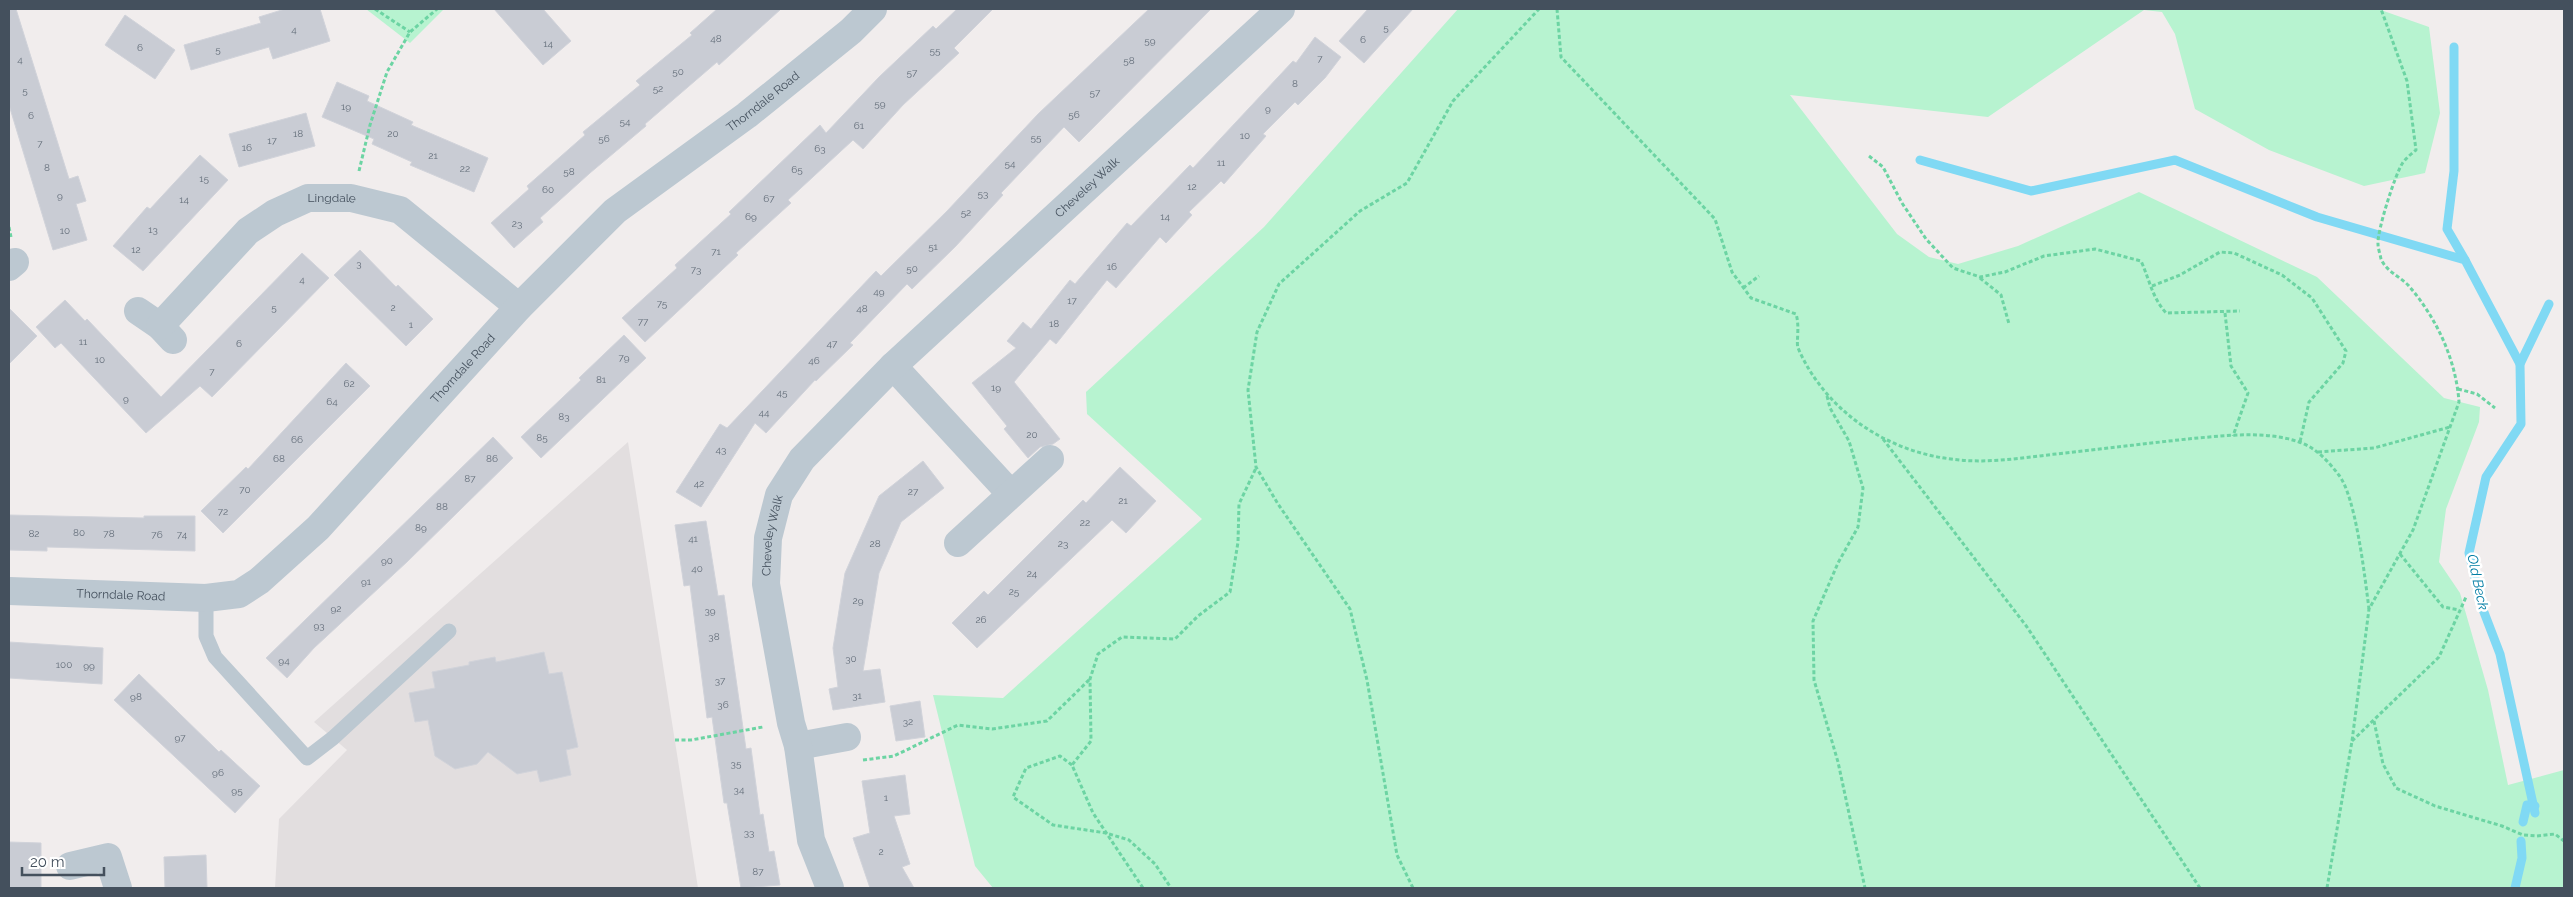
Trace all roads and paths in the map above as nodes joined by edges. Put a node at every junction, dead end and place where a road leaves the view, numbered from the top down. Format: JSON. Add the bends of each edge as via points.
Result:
{"nodes":[{"id":1,"x":375,"y":9,"type":"edge"},
{"id":2,"x":438,"y":9,"type":"edge"},
{"id":3,"x":873,"y":9,"type":"edge"},
{"id":4,"x":1281,"y":9,"type":"edge"},
{"id":5,"x":1535,"y":9,"type":"edge"},
{"id":6,"x":1539,"y":9,"type":"edge"},
{"id":7,"x":1557,"y":9,"type":"edge"},
{"id":8,"x":2381,"y":9,"type":"edge"},
{"id":9,"x":1533,"y":14,"type":"junction"},
{"id":10,"x":410,"y":32,"type":"junction"},
{"id":11,"x":1869,"y":156,"type":"dead end"},
{"id":12,"x":351,"y":198,"type":"junction"},
{"id":13,"x":1759,"y":276,"type":"dead end"},
{"id":14,"x":1980,"y":277,"type":"junction"},
{"id":15,"x":2152,"y":286,"type":"junction"},
{"id":16,"x":1743,"y":288,"type":"junction"},
{"id":17,"x":518,"y":307,"type":"junction"},
{"id":18,"x":138,"y":311,"type":"dead end"},
{"id":19,"x":2240,"y":311,"type":"dead end"},
{"id":20,"x":2225,"y":313,"type":"junction"},
{"id":21,"x":2009,"y":324,"type":"dead end"},
{"id":22,"x":893,"y":366,"type":"junction"},
{"id":23,"x":2458,"y":389,"type":"junction"},
{"id":24,"x":1827,"y":395,"type":"junction"},
{"id":25,"x":2495,"y":408,"type":"dead end"},
{"id":26,"x":2451,"y":427,"type":"junction"},
{"id":27,"x":1882,"y":436,"type":"junction"},
{"id":28,"x":2233,"y":436,"type":"junction"},
{"id":29,"x":2300,"y":442,"type":"junction"},
{"id":30,"x":2318,"y":452,"type":"junction"},
{"id":31,"x":1050,"y":459,"type":"dead end"},
{"id":32,"x":1256,"y":468,"type":"junction"},
{"id":33,"x":1010,"y":493,"type":"junction"},
{"id":34,"x":958,"y":543,"type":"dead end"},
{"id":35,"x":2400,"y":554,"type":"junction"},
{"id":36,"x":9,"y":591,"type":"edge"},
{"id":37,"x":2466,"y":597,"type":"dead end"},
{"id":38,"x":206,"y":598,"type":"junction"},
{"id":39,"x":2369,"y":609,"type":"junction"},
{"id":40,"x":2460,"y":610,"type":"junction"},
{"id":41,"x":448,"y":631,"type":"dead end"},
{"id":42,"x":1090,"y":679,"type":"junction"},
{"id":43,"x":2374,"y":721,"type":"junction"},
{"id":44,"x":795,"y":734,"type":"junction"},
{"id":45,"x":847,"y":737,"type":"joint"},
{"id":46,"x":675,"y":740,"type":"dead end"},
{"id":47,"x":2352,"y":742,"type":"junction"},
{"id":48,"x":1072,"y":765,"type":"junction"},
{"id":49,"x":1106,"y":833,"type":"junction"},
{"id":50,"x":2564,"y":841,"type":"edge"},
{"id":51,"x":70,"y":866,"type":"dead end"},
{"id":52,"x":118,"y":888,"type":"edge"},
{"id":53,"x":830,"y":888,"type":"edge"},
{"id":54,"x":1143,"y":888,"type":"edge"},
{"id":55,"x":1171,"y":888,"type":"edge"},
{"id":56,"x":1413,"y":888,"type":"edge"},
{"id":57,"x":1865,"y":888,"type":"edge"},
{"id":58,"x":2200,"y":888,"type":"edge"},
{"id":59,"x":2327,"y":888,"type":"edge"}],
"edges":[{"from":1,"to":10,"type":"path"},
{"from":2,"to":10,"type":"path"},
{"from":3,"to":17,"type":"street","name":"Thorndale Road","via":[[851,31],[747,115],[615,211]]},
{"from":4,"to":22,"type":"street","name":"Cheveley Walk"},
{"from":5,"to":9,"type":"path"},
{"from":6,"to":9,"type":"path"},
{"from":7,"to":16,"type":"path","via":[[1560,57],[1715,219],[1732,272]]},
{"from":8,"to":23,"type":"path","via":[[2406,81],[2416,150],[2403,162],[2396,176],[2378,243],[2382,260],[2389,270],[2403,280],[2427,307],[2447,350]]},
{"from":9,"to":32,"type":"path","via":[[1453,101],[1407,183],[1360,211],[1279,284],[1257,332],[1248,390]]},
{"from":10,"to":12,"type":"path","via":[[387,72]]},
{"from":11,"to":14,"type":"path","via":[[1883,167],[1926,239],[1953,268]]},
{"from":12,"to":17,"type":"street","name":"Lingdale","via":[[400,210]]},
{"from":12,"to":18,"type":"street","name":"Lingdale","via":[[308,198],[275,213],[248,231],[167,333]]},
{"from":13,"to":16,"type":"path"},
{"from":14,"to":15,"type":"path","via":[[2005,272],[2044,256],[2095,249],[2141,261]]},
{"from":14,"to":21,"type":"path","via":[[2001,295]]},
{"from":15,"to":20,"type":"path","via":[[2154,299],[2166,313]]},
{"from":15,"to":29,"type":"path","via":[[2180,275],[2220,252],[2234,253],[2282,275],[2312,298],[2346,351],[2343,363],[2309,402]]},
{"from":16,"to":24,"type":"path","via":[[1751,298],[1796,314],[1800,326],[1797,346]]},
{"from":17,"to":38,"type":"street","name":"Thorndale Road","via":[[318,528],[259,581],[239,594]]},
{"from":19,"to":20,"type":"path"},
{"from":20,"to":28,"type":"path","via":[[2232,366],[2248,393]]},
{"from":22,"to":33,"type":"street"},
{"from":22,"to":44,"type":"street","name":"Cheveley Walk","via":[[802,459],[779,496],[768,538],[766,584]]},
{"from":23,"to":25,"type":"path","via":[[2477,394]]},
{"from":23,"to":26,"type":"path","via":[[2459,402]]},
{"from":24,"to":27,"type":"path","via":[[1860,425]]},
{"from":24,"to":57,"type":"path","via":[[1830,408],[1849,441],[1863,488],[1858,527],[1813,621],[1814,680],[1838,762]]},
{"from":26,"to":30,"type":"path","via":[[2374,448]]},
{"from":26,"to":35,"type":"path","via":[[2413,530]]},
{"from":27,"to":28,"type":"path","via":[[1905,449],[1951,459],[1997,460]]},
{"from":27,"to":58,"type":"path","via":[[2027,627]]},
{"from":28,"to":29,"type":"path","via":[[2267,436]]},
{"from":29,"to":30,"type":"path"},
{"from":30,"to":39,"type":"path","via":[[2339,475],[2349,497]]},
{"from":31,"to":33,"type":"street"},
{"from":32,"to":42,"type":"path","via":[[1239,504],[1238,542],[1230,592],[1198,616],[1175,639],[1122,637],[1098,654]]},
{"from":32,"to":56,"type":"path","via":[[1350,609],[1367,680],[1397,855]]},
{"from":33,"to":34,"type":"street"},
{"from":35,"to":39,"type":"path"},
{"from":35,"to":40,"type":"path","via":[[2443,606]]},
{"from":36,"to":38,"type":"street","name":"Thorndale Road"},
{"from":37,"to":40,"type":"path"},
{"from":38,"to":41,"type":"lane","via":[[206,636],[215,658],[307,758],[333,738]]},
{"from":39,"to":47,"type":"path"},
{"from":40,"to":43,"type":"path","via":[[2439,656]]},
{"from":42,"to":45,"type":"path","via":[[1047,721],[992,729],[958,725],[894,756],[861,760],[850,751]]},
{"from":42,"to":48,"type":"path","via":[[1091,742]]},
{"from":43,"to":47,"type":"path"},
{"from":43,"to":50,"type":"path","via":[[2383,764],[2396,788],[2435,806],[2523,835],[2555,834]]},
{"from":44,"to":45,"type":"street"},
{"from":44,"to":46,"type":"path"},
{"from":44,"to":53,"type":"street","name":"Cheveley Walk","via":[[811,840]]},
{"from":47,"to":59,"type":"path"},
{"from":48,"to":49,"type":"path","via":[[1093,813]]},
{"from":48,"to":49,"type":"path","via":[[1060,756],[1026,768],[1013,796],[1053,825]]},
{"from":49,"to":54,"type":"path"},
{"from":49,"to":55,"type":"path","via":[[1129,840],[1155,864]]},
{"from":51,"to":52,"type":"street","via":[[108,857]]}]}
